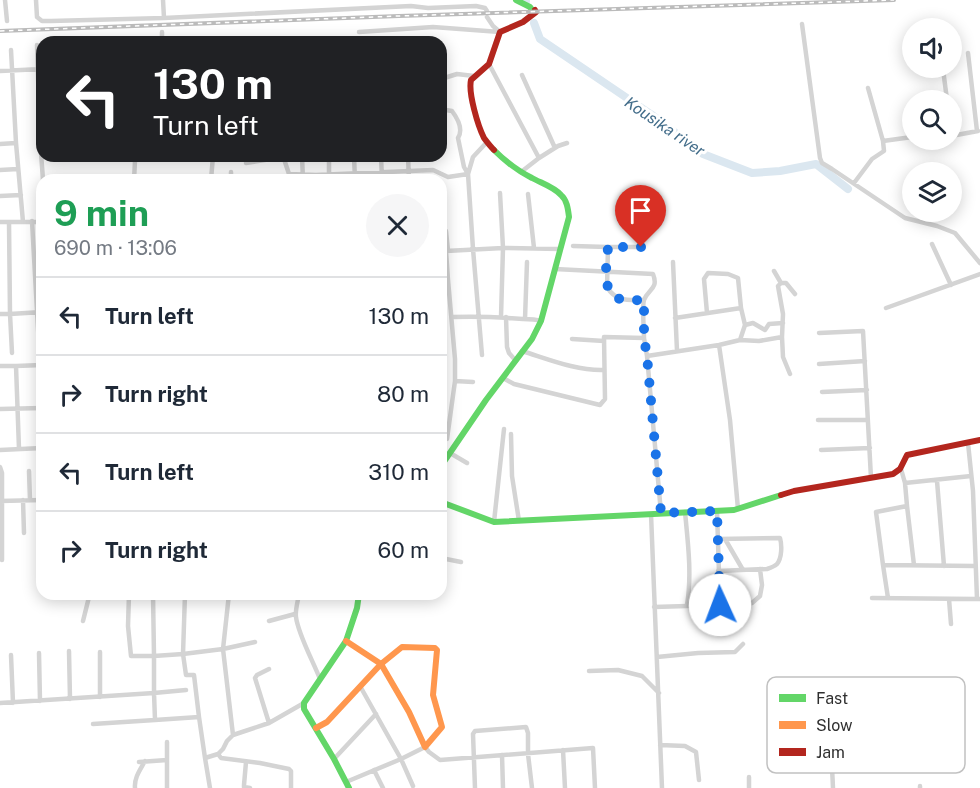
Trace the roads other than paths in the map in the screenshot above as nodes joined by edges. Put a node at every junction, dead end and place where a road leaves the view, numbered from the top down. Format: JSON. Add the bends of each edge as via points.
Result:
{"nodes":[{"id":1,"x":4,"y":0,"type":"edge"},
{"id":2,"x":36,"y":0,"type":"edge"},
{"id":3,"x":163,"y":0,"type":"edge"},
{"id":4,"x":516,"y":0,"type":"edge"},
{"id":5,"x":476,"y":3,"type":"edge"},
{"id":6,"x":486,"y":11,"type":"dead end"},
{"id":7,"x":487,"y":17,"type":"dead end"},
{"id":8,"x":164,"y":18,"type":"junction"},
{"id":9,"x":7,"y":21,"type":"dead end"},
{"id":10,"x":802,"y":24,"type":"dead end"},
{"id":11,"x":501,"y":31,"type":"junction"},
{"id":12,"x":162,"y":32,"type":"dead end"},
{"id":13,"x":359,"y":32,"type":"dead end"},
{"id":14,"x":162,"y":36,"type":"edge"},
{"id":15,"x":10,"y":50,"type":"dead end"},
{"id":16,"x":968,"y":53,"type":"dead end"},
{"id":17,"x":489,"y":64,"type":"junction"},
{"id":18,"x":36,"y":69,"type":"edge"},
{"id":19,"x":11,"y":70,"type":"junction"},
{"id":20,"x":0,"y":71,"type":"edge"},
{"id":21,"x":522,"y":75,"type":"dead end"},
{"id":22,"x":474,"y":76,"type":"junction"},
{"id":23,"x":447,"y":77,"type":"edge"},
{"id":24,"x":868,"y":88,"type":"dead end"},
{"id":25,"x":977,"y":105,"type":"edge"},
{"id":26,"x":447,"y":110,"type":"edge"},
{"id":27,"x":979,"y":131,"type":"edge"},
{"id":28,"x":962,"y":134,"type":"edge"},
{"id":29,"x":902,"y":138,"type":"edge"},
{"id":30,"x":883,"y":141,"type":"junction"},
{"id":31,"x":487,"y":142,"type":"junction"},
{"id":32,"x":16,"y":143,"type":"junction"},
{"id":33,"x":567,"y":143,"type":"dead end"},
{"id":34,"x":0,"y":144,"type":"edge"},
{"id":35,"x":555,"y":148,"type":"junction"},
{"id":36,"x":539,"y":158,"type":"junction"},
{"id":37,"x":252,"y":162,"type":"edge"},
{"id":38,"x":285,"y":162,"type":"edge"},
{"id":39,"x":354,"y":162,"type":"edge"},
{"id":40,"x":381,"y":162,"type":"edge"},
{"id":41,"x":408,"y":162,"type":"edge"},
{"id":42,"x":246,"y":163,"type":"dead end"},
{"id":43,"x":18,"y":169,"type":"junction"},
{"id":44,"x":0,"y":170,"type":"edge"},
{"id":45,"x":409,"y":171,"type":"junction"},
{"id":46,"x":521,"y":172,"type":"junction"},
{"id":47,"x":382,"y":173,"type":"junction"},
{"id":48,"x":289,"y":174,"type":"edge"},
{"id":49,"x":355,"y":174,"type":"joint"},
{"id":50,"x":442,"y":174,"type":"edge"},
{"id":51,"x":468,"y":174,"type":"junction"},
{"id":52,"x":447,"y":177,"type":"edge"},
{"id":53,"x":854,"y":183,"type":"junction"},
{"id":54,"x":500,"y":193,"type":"dead end"},
{"id":55,"x":528,"y":194,"type":"dead end"},
{"id":56,"x":21,"y":195,"type":"junction"},
{"id":57,"x":0,"y":196,"type":"edge"},
{"id":58,"x":32,"y":221,"type":"junction"},
{"id":59,"x":36,"y":221,"type":"edge"},
{"id":60,"x":0,"y":222,"type":"edge"},
{"id":61,"x":9,"y":222,"type":"junction"},
{"id":62,"x":23,"y":222,"type":"junction"},
{"id":63,"x":932,"y":244,"type":"dead end"},
{"id":64,"x":573,"y":246,"type":"dead end"},
{"id":65,"x":608,"y":247,"type":"junction"},
{"id":66,"x":641,"y":247,"type":"dead end"},
{"id":67,"x":503,"y":248,"type":"junction"},
{"id":68,"x":534,"y":248,"type":"junction"},
{"id":69,"x":473,"y":249,"type":"junction"},
{"id":70,"x":560,"y":249,"type":"junction"},
{"id":71,"x":447,"y":251,"type":"edge"},
{"id":72,"x":527,"y":262,"type":"dead end"},
{"id":73,"x":673,"y":262,"type":"dead end"},
{"id":74,"x":980,"y":263,"type":"edge"},
{"id":75,"x":36,"y":267,"type":"edge"},
{"id":76,"x":555,"y":269,"type":"junction"},
{"id":77,"x":447,"y":270,"type":"edge"},
{"id":78,"x":774,"y":271,"type":"dead end"},
{"id":79,"x":607,"y":272,"type":"junction"},
{"id":80,"x":980,"y":274,"type":"edge"},
{"id":81,"x":448,"y":280,"type":"joint"},
{"id":82,"x":781,"y":283,"type":"junction"},
{"id":83,"x":951,"y":285,"type":"junction"},
{"id":84,"x":795,"y":294,"type":"dead end"},
{"id":85,"x":644,"y":300,"type":"junction"},
{"id":86,"x":741,"y":308,"type":"junction"},
{"id":87,"x":886,"y":308,"type":"dead end"},
{"id":88,"x":36,"y":313,"type":"edge"},
{"id":89,"x":707,"y":313,"type":"junction"},
{"id":90,"x":10,"y":314,"type":"junction"},
{"id":91,"x":0,"y":315,"type":"edge"},
{"id":92,"x":479,"y":316,"type":"junction"},
{"id":93,"x":452,"y":317,"type":"junction"},
{"id":94,"x":503,"y":317,"type":"junction"},
{"id":95,"x":675,"y":318,"type":"junction"},
{"id":96,"x":525,"y":319,"type":"junction"},
{"id":97,"x":542,"y":321,"type":"junction"},
{"id":98,"x":783,"y":323,"type":"junction"},
{"id":99,"x":745,"y":326,"type":"junction"},
{"id":100,"x":819,"y":333,"type":"dead end"},
{"id":101,"x":782,"y":337,"type":"junction"},
{"id":102,"x":644,"y":338,"type":"junction"},
{"id":103,"x":572,"y":339,"type":"dead end"},
{"id":104,"x":740,"y":340,"type":"junction"},
{"id":105,"x":604,"y":341,"type":"junction"},
{"id":106,"x":719,"y":345,"type":"junction"},
{"id":107,"x":522,"y":351,"type":"junction"},
{"id":108,"x":677,"y":351,"type":"junction"},
{"id":109,"x":12,"y":353,"type":"dead end"},
{"id":110,"x":482,"y":355,"type":"dead end"},
{"id":111,"x":647,"y":356,"type":"junction"},
{"id":112,"x":516,"y":361,"type":"junction"},
{"id":113,"x":865,"y":361,"type":"junction"},
{"id":114,"x":819,"y":364,"type":"dead end"},
{"id":115,"x":36,"y":365,"type":"edge"},
{"id":116,"x":0,"y":366,"type":"edge"},
{"id":117,"x":16,"y":366,"type":"junction"},
{"id":118,"x":604,"y":370,"type":"junction"},
{"id":119,"x":790,"y":374,"type":"dead end"},
{"id":120,"x":503,"y":378,"type":"junction"},
{"id":121,"x":455,"y":381,"type":"junction"},
{"id":122,"x":473,"y":382,"type":"dead end"},
{"id":123,"x":867,"y":390,"type":"junction"},
{"id":124,"x":822,"y":392,"type":"dead end"},
{"id":125,"x":19,"y":408,"type":"junction"},
{"id":126,"x":36,"y":408,"type":"edge"},
{"id":127,"x":0,"y":409,"type":"edge"},
{"id":128,"x":818,"y":420,"type":"dead end"},
{"id":129,"x":867,"y":420,"type":"junction"},
{"id":130,"x":504,"y":429,"type":"dead end"},
{"id":131,"x":511,"y":434,"type":"dead end"},
{"id":132,"x":447,"y":439,"type":"edge"},
{"id":133,"x":980,"y":440,"type":"edge"},
{"id":134,"x":968,"y":443,"type":"junction"},
{"id":135,"x":36,"y":448,"type":"edge"},
{"id":136,"x":870,"y":448,"type":"junction"},
{"id":137,"x":19,"y":449,"type":"junction"},
{"id":138,"x":0,"y":450,"type":"edge"},
{"id":139,"x":821,"y":450,"type":"dead end"},
{"id":140,"x":450,"y":453,"type":"junction"},
{"id":141,"x":447,"y":457,"type":"edge"},
{"id":142,"x":467,"y":463,"type":"dead end"},
{"id":143,"x":0,"y":467,"type":"edge"},
{"id":144,"x":901,"y":469,"type":"junction"},
{"id":145,"x":29,"y":471,"type":"dead end"},
{"id":146,"x":971,"y":476,"type":"junction"},
{"id":147,"x":871,"y":478,"type":"junction"},
{"id":148,"x":937,"y":481,"type":"junction"},
{"id":149,"x":905,"y":483,"type":"junction"},
{"id":150,"x":973,"y":491,"type":"junction"},
{"id":151,"x":980,"y":491,"type":"edge"},
{"id":152,"x":24,"y":500,"type":"junction"},
{"id":153,"x":30,"y":500,"type":"junction"},
{"id":154,"x":36,"y":500,"type":"edge"},
{"id":155,"x":1,"y":501,"type":"edge"},
{"id":156,"x":447,"y":504,"type":"edge"},
{"id":157,"x":907,"y":506,"type":"junction"},
{"id":158,"x":738,"y":509,"type":"junction"},
{"id":159,"x":717,"y":511,"type":"junction"},
{"id":160,"x":685,"y":512,"type":"junction"},
{"id":161,"x":661,"y":513,"type":"junction"},
{"id":162,"x":651,"y":514,"type":"junction"},
{"id":163,"x":519,"y":521,"type":"junction"},
{"id":164,"x":494,"y":522,"type":"junction"},
{"id":165,"x":977,"y":529,"type":"edge"},
{"id":166,"x":24,"y":533,"type":"dead end"},
{"id":167,"x":718,"y":539,"type":"junction"},
{"id":168,"x":725,"y":539,"type":"junction"},
{"id":169,"x":447,"y":559,"type":"edge"},
{"id":170,"x":2,"y":560,"type":"dead end"},
{"id":171,"x":461,"y":562,"type":"dead end"},
{"id":172,"x":883,"y":565,"type":"junction"},
{"id":173,"x":914,"y":565,"type":"junction"},
{"id":174,"x":944,"y":566,"type":"junction"},
{"id":175,"x":975,"y":566,"type":"junction"},
{"id":176,"x":760,"y":569,"type":"junction"},
{"id":177,"x":743,"y":570,"type":"junction"},
{"id":178,"x":718,"y":571,"type":"junction"},
{"id":179,"x":872,"y":598,"type":"dead end"},
{"id":180,"x":888,"y":598,"type":"junction"},
{"id":181,"x":949,"y":599,"type":"junction"},
{"id":182,"x":978,"y":599,"type":"edge"},
{"id":183,"x":88,"y":600,"type":"edge"},
{"id":184,"x":129,"y":600,"type":"edge"},
{"id":185,"x":153,"y":600,"type":"edge"},
{"id":186,"x":185,"y":600,"type":"edge"},
{"id":187,"x":228,"y":600,"type":"edge"},
{"id":188,"x":298,"y":600,"type":"edge"},
{"id":189,"x":358,"y":600,"type":"edge"},
{"id":190,"x":687,"y":605,"type":"junction"},
{"id":191,"x":720,"y":605,"type":"junction"},
{"id":192,"x":654,"y":607,"type":"junction"},
{"id":193,"x":295,"y":614,"type":"junction"},
{"id":194,"x":83,"y":621,"type":"dead end"},
{"id":195,"x":269,"y":621,"type":"dead end"},
{"id":196,"x":951,"y":624,"type":"dead end"},
{"id":197,"x":346,"y":640,"type":"junction"},
{"id":198,"x":255,"y":642,"type":"dead end"},
{"id":199,"x":743,"y":644,"type":"dead end"},
{"id":200,"x":223,"y":649,"type":"junction"},
{"id":201,"x":69,"y":651,"type":"dead end"},
{"id":202,"x":100,"y":652,"type":"dead end"},
{"id":203,"x":39,"y":653,"type":"dead end"},
{"id":204,"x":183,"y":654,"type":"junction"},
{"id":205,"x":11,"y":655,"type":"dead end"},
{"id":206,"x":154,"y":656,"type":"junction"},
{"id":207,"x":657,"y":657,"type":"junction"},
{"id":208,"x":381,"y":664,"type":"junction"},
{"id":209,"x":269,"y":669,"type":"dead end"},
{"id":210,"x":589,"y":671,"type":"dead end"},
{"id":211,"x":320,"y":679,"type":"junction"},
{"id":212,"x":360,"y":686,"type":"junction"},
{"id":213,"x":186,"y":690,"type":"dead end"},
{"id":214,"x":154,"y":693,"type":"junction"},
{"id":215,"x":659,"y":693,"type":"junction"},
{"id":216,"x":100,"y":697,"type":"junction"},
{"id":217,"x":70,"y":699,"type":"junction"},
{"id":218,"x":40,"y":701,"type":"junction"},
{"id":219,"x":0,"y":703,"type":"edge"},
{"id":220,"x":13,"y":703,"type":"junction"},
{"id":221,"x":304,"y":703,"type":"junction"},
{"id":222,"x":376,"y":714,"type":"junction"},
{"id":223,"x":199,"y":717,"type":"junction"},
{"id":224,"x":155,"y":720,"type":"junction"},
{"id":225,"x":269,"y":723,"type":"junction"},
{"id":226,"x":93,"y":724,"type":"dead end"},
{"id":227,"x":316,"y":728,"type":"junction"},
{"id":228,"x":233,"y":735,"type":"junction"},
{"id":229,"x":167,"y":742,"type":"dead end"},
{"id":230,"x":660,"y":745,"type":"junction"},
{"id":231,"x":425,"y":747,"type":"junction"},
{"id":232,"x":563,"y":750,"type":"junction"},
{"id":233,"x":218,"y":754,"type":"junction"},
{"id":234,"x":528,"y":754,"type":"junction"},
{"id":235,"x":502,"y":755,"type":"junction"},
{"id":236,"x":474,"y":757,"type":"junction"},
{"id":237,"x":205,"y":758,"type":"junction"},
{"id":238,"x":334,"y":759,"type":"junction"},
{"id":239,"x":401,"y":759,"type":"junction"},
{"id":240,"x":167,"y":760,"type":"junction"},
{"id":241,"x":246,"y":762,"type":"junction"},
{"id":242,"x":374,"y":770,"type":"junction"},
{"id":243,"x":832,"y":773,"type":"edge"},
{"id":244,"x":748,"y":777,"type":"dead end"},
{"id":245,"x":699,"y":780,"type":"dead end"},
{"id":246,"x":348,"y":785,"type":"edge"},
{"id":247,"x":413,"y":786,"type":"dead end"},
{"id":248,"x":135,"y":788,"type":"edge"},
{"id":249,"x":167,"y":788,"type":"edge"},
{"id":250,"x":210,"y":788,"type":"edge"},
{"id":251,"x":250,"y":788,"type":"edge"},
{"id":252,"x":291,"y":788,"type":"edge"},
{"id":253,"x":383,"y":788,"type":"edge"},
{"id":254,"x":475,"y":788,"type":"edge"},
{"id":255,"x":503,"y":788,"type":"edge"},
{"id":256,"x":532,"y":788,"type":"edge"},
{"id":257,"x":565,"y":788,"type":"edge"},
{"id":258,"x":595,"y":788,"type":"edge"},
{"id":259,"x":662,"y":788,"type":"edge"},
{"id":260,"x":749,"y":788,"type":"edge"},
{"id":261,"x":833,"y":788,"type":"edge"}],
"edges":[{"from":1,"to":9,"type":"street"},
{"from":2,"to":8,"type":"street","via":[[42,21]]},
{"from":3,"to":8,"type":"street"},
{"from":4,"to":11,"type":"street","via":[[536,12],[518,26]]},
{"from":5,"to":6,"type":"street"},
{"from":5,"to":8,"type":"street"},
{"from":7,"to":11,"type":"street"},
{"from":10,"to":53,"type":"street","via":[[820,158],[822,164]]},
{"from":11,"to":13,"type":"street","via":[[434,27]]},
{"from":11,"to":17,"type":"street"},
{"from":12,"to":14,"type":"street"},
{"from":15,"to":19,"type":"street"},
{"from":16,"to":25,"type":"street"},
{"from":17,"to":22,"type":"street"},
{"from":17,"to":36,"type":"street"},
{"from":18,"to":19,"type":"street"},
{"from":19,"to":20,"type":"street"},
{"from":19,"to":32,"type":"street"},
{"from":21,"to":35,"type":"street"},
{"from":22,"to":23,"type":"street"},
{"from":22,"to":31,"type":"street","via":[[469,90]]},
{"from":24,"to":30,"type":"street"},
{"from":25,"to":27,"type":"street"},
{"from":26,"to":51,"type":"street","via":[[457,119],[461,134],[458,141]]},
{"from":27,"to":28,"type":"street"},
{"from":29,"to":30,"type":"street"},
{"from":30,"to":53,"type":"street","via":[[884,151],[872,159]]},
{"from":31,"to":46,"type":"street"},
{"from":31,"to":51,"type":"street","via":[[473,157]]},
{"from":32,"to":34,"type":"street"},
{"from":32,"to":43,"type":"street"},
{"from":33,"to":35,"type":"street"},
{"from":35,"to":36,"type":"street"},
{"from":36,"to":46,"type":"street"},
{"from":37,"to":42,"type":"street"},
{"from":38,"to":48,"type":"street"},
{"from":39,"to":49,"type":"street"},
{"from":40,"to":47,"type":"street"},
{"from":41,"to":45,"type":"street"},
{"from":43,"to":44,"type":"street"},
{"from":43,"to":56,"type":"street"},
{"from":45,"to":47,"type":"street"},
{"from":45,"to":50,"type":"street","via":[[433,170]]},
{"from":46,"to":70,"type":"street","via":[[563,196],[569,217]]},
{"from":47,"to":49,"type":"street"},
{"from":51,"to":52,"type":"street"},
{"from":51,"to":69,"type":"street"},
{"from":53,"to":74,"type":"street","via":[[905,218],[955,233]]},
{"from":54,"to":67,"type":"street"},
{"from":55,"to":68,"type":"street"},
{"from":56,"to":57,"type":"street"},
{"from":56,"to":62,"type":"street"},
{"from":58,"to":59,"type":"street"},
{"from":58,"to":62,"type":"street"},
{"from":58,"to":75,"type":"street"},
{"from":60,"to":61,"type":"street"},
{"from":61,"to":62,"type":"street"},
{"from":61,"to":90,"type":"street"},
{"from":63,"to":83,"type":"street"},
{"from":64,"to":65,"type":"street"},
{"from":65,"to":66,"type":"street"},
{"from":65,"to":79,"type":"street"},
{"from":67,"to":68,"type":"street"},
{"from":67,"to":69,"type":"street"},
{"from":67,"to":94,"type":"street"},
{"from":68,"to":70,"type":"street"},
{"from":69,"to":71,"type":"street"},
{"from":69,"to":92,"type":"street"},
{"from":70,"to":76,"type":"street"},
{"from":72,"to":96,"type":"street"},
{"from":73,"to":95,"type":"street"},
{"from":76,"to":79,"type":"street"},
{"from":76,"to":97,"type":"street"},
{"from":77,"to":81,"type":"street"},
{"from":78,"to":82,"type":"street"},
{"from":79,"to":85,"type":"street","via":[[607,286],[614,296]]},
{"from":79,"to":85,"type":"street","via":[[653,274],[654,287]]},
{"from":80,"to":83,"type":"street"},
{"from":81,"to":93,"type":"street"},
{"from":82,"to":84,"type":"street","via":[[786,283]]},
{"from":82,"to":98,"type":"street","via":[[778,286]]},
{"from":83,"to":87,"type":"street"},
{"from":85,"to":102,"type":"street"},
{"from":86,"to":89,"type":"street"},
{"from":86,"to":89,"type":"street","via":[[738,278],[708,273],[704,279]]},
{"from":86,"to":99,"type":"street"},
{"from":88,"to":90,"type":"street"},
{"from":89,"to":95,"type":"street"},
{"from":90,"to":91,"type":"street"},
{"from":90,"to":109,"type":"street"},
{"from":92,"to":93,"type":"street"},
{"from":92,"to":94,"type":"street"},
{"from":92,"to":110,"type":"street"},
{"from":93,"to":121,"type":"street"},
{"from":94,"to":96,"type":"street"},
{"from":94,"to":112,"type":"street","via":[[507,347]]},
{"from":95,"to":108,"type":"street"},
{"from":96,"to":97,"type":"street"},
{"from":97,"to":107,"type":"street"},
{"from":98,"to":99,"type":"street","via":[[769,324],[765,330],[753,323]]},
{"from":98,"to":101,"type":"street"},
{"from":99,"to":104,"type":"street"},
{"from":100,"to":113,"type":"street","via":[[862,331]]},
{"from":101,"to":104,"type":"street"},
{"from":101,"to":119,"type":"street","via":[[783,357]]},
{"from":102,"to":105,"type":"street","via":[[604,337]]},
{"from":102,"to":111,"type":"street"},
{"from":103,"to":105,"type":"street"},
{"from":104,"to":106,"type":"street"},
{"from":105,"to":118,"type":"street"},
{"from":106,"to":108,"type":"street"},
{"from":106,"to":158,"type":"street"},
{"from":107,"to":112,"type":"street"},
{"from":107,"to":118,"type":"street","via":[[573,366]]},
{"from":108,"to":111,"type":"street"},
{"from":111,"to":161,"type":"street"},
{"from":112,"to":120,"type":"street"},
{"from":113,"to":114,"type":"street"},
{"from":113,"to":123,"type":"street"},
{"from":115,"to":117,"type":"street"},
{"from":116,"to":117,"type":"street"},
{"from":117,"to":125,"type":"street"},
{"from":118,"to":120,"type":"street","via":[[605,399],[600,405]]},
{"from":120,"to":140,"type":"street"},
{"from":121,"to":122,"type":"street"},
{"from":121,"to":132,"type":"street"},
{"from":123,"to":124,"type":"street"},
{"from":123,"to":129,"type":"street"},
{"from":125,"to":126,"type":"street"},
{"from":125,"to":127,"type":"street"},
{"from":125,"to":137,"type":"street"},
{"from":128,"to":129,"type":"street"},
{"from":129,"to":136,"type":"street"},
{"from":130,"to":164,"type":"street"},
{"from":131,"to":163,"type":"street"},
{"from":133,"to":134,"type":"street"},
{"from":134,"to":144,"type":"street","via":[[907,455]]},
{"from":134,"to":146,"type":"street"},
{"from":135,"to":137,"type":"street"},
{"from":136,"to":139,"type":"street"},
{"from":136,"to":147,"type":"street"},
{"from":137,"to":138,"type":"street"},
{"from":140,"to":141,"type":"street"},
{"from":140,"to":142,"type":"street"},
{"from":143,"to":155,"type":"street"},
{"from":144,"to":147,"type":"street"},
{"from":144,"to":149,"type":"street"},
{"from":145,"to":153,"type":"street"},
{"from":146,"to":148,"type":"street"},
{"from":146,"to":150,"type":"street"},
{"from":147,"to":158,"type":"street","via":[[794,491]]},
{"from":148,"to":149,"type":"street"},
{"from":148,"to":174,"type":"street"},
{"from":149,"to":157,"type":"street"},
{"from":150,"to":151,"type":"street"},
{"from":150,"to":165,"type":"street"},
{"from":152,"to":153,"type":"street"},
{"from":152,"to":155,"type":"street"},
{"from":152,"to":166,"type":"street"},
{"from":153,"to":154,"type":"street"},
{"from":155,"to":170,"type":"street"},
{"from":156,"to":164,"type":"street"},
{"from":157,"to":172,"type":"street","via":[[876,512]]},
{"from":157,"to":173,"type":"street"},
{"from":158,"to":159,"type":"street"},
{"from":159,"to":160,"type":"street"},
{"from":159,"to":167,"type":"street"},
{"from":160,"to":161,"type":"street"},
{"from":160,"to":190,"type":"street"},
{"from":161,"to":162,"type":"street"},
{"from":162,"to":163,"type":"street"},
{"from":162,"to":192,"type":"street"},
{"from":163,"to":164,"type":"street"},
{"from":165,"to":175,"type":"street"},
{"from":167,"to":168,"type":"street"},
{"from":167,"to":178,"type":"street"},
{"from":168,"to":176,"type":"street","via":[[780,538],[778,563]]},
{"from":168,"to":177,"type":"street"},
{"from":169,"to":171,"type":"street"},
{"from":172,"to":173,"type":"street"},
{"from":172,"to":180,"type":"street"},
{"from":173,"to":174,"type":"street"},
{"from":174,"to":175,"type":"street"},
{"from":175,"to":182,"type":"street"},
{"from":176,"to":177,"type":"street"},
{"from":176,"to":191,"type":"street","via":[[760,596],[752,603]]},
{"from":177,"to":178,"type":"street"},
{"from":178,"to":191,"type":"street"},
{"from":179,"to":180,"type":"street"},
{"from":180,"to":181,"type":"street"},
{"from":181,"to":182,"type":"street"},
{"from":181,"to":196,"type":"street"},
{"from":183,"to":194,"type":"street"},
{"from":184,"to":206,"type":"street","via":[[130,656]]},
{"from":185,"to":206,"type":"street"},
{"from":186,"to":204,"type":"street"},
{"from":187,"to":200,"type":"street"},
{"from":188,"to":193,"type":"street"},
{"from":189,"to":197,"type":"street"},
{"from":190,"to":191,"type":"street"},
{"from":190,"to":192,"type":"street"},
{"from":192,"to":207,"type":"street"},
{"from":193,"to":195,"type":"street"},
{"from":193,"to":211,"type":"street"},
{"from":197,"to":208,"type":"street"},
{"from":197,"to":211,"type":"street"},
{"from":198,"to":200,"type":"street"},
{"from":199,"to":207,"type":"street","via":[[735,652]]},
{"from":200,"to":204,"type":"street"},
{"from":200,"to":228,"type":"street"},
{"from":201,"to":217,"type":"street"},
{"from":202,"to":216,"type":"street"},
{"from":203,"to":218,"type":"street"},
{"from":204,"to":206,"type":"street"},
{"from":204,"to":223,"type":"street","via":[[186,675],[194,675]]},
{"from":205,"to":220,"type":"street"},
{"from":206,"to":214,"type":"street"},
{"from":207,"to":215,"type":"street"},
{"from":208,"to":212,"type":"street"},
{"from":208,"to":231,"type":"street"},
{"from":208,"to":231,"type":"street","via":[[402,647],[435,648],[434,695],[442,727]]},
{"from":209,"to":225,"type":"street","via":[[255,678]]},
{"from":210,"to":215,"type":"street","via":[[618,670],[642,676]]},
{"from":211,"to":221,"type":"street"},
{"from":212,"to":222,"type":"street"},
{"from":212,"to":227,"type":"street","via":[[327,722]]},
{"from":213,"to":214,"type":"street"},
{"from":214,"to":216,"type":"street"},
{"from":214,"to":224,"type":"street"},
{"from":215,"to":230,"type":"street"},
{"from":216,"to":217,"type":"street"},
{"from":217,"to":218,"type":"street"},
{"from":218,"to":220,"type":"street"},
{"from":219,"to":220,"type":"street"},
{"from":221,"to":225,"type":"street"},
{"from":221,"to":227,"type":"street"},
{"from":222,"to":238,"type":"street"},
{"from":222,"to":239,"type":"street"},
{"from":223,"to":224,"type":"street"},
{"from":223,"to":237,"type":"street"},
{"from":224,"to":226,"type":"street"},
{"from":225,"to":228,"type":"street"},
{"from":227,"to":238,"type":"street"},
{"from":228,"to":233,"type":"street"},
{"from":229,"to":240,"type":"street"},
{"from":230,"to":245,"type":"street","via":[[685,746],[696,752]]},
{"from":230,"to":259,"type":"street"},
{"from":231,"to":236,"type":"street","via":[[440,760]]},
{"from":231,"to":239,"type":"street"},
{"from":232,"to":234,"type":"street"},
{"from":232,"to":257,"type":"street"},
{"from":232,"to":258,"type":"street","via":[[593,748]]},
{"from":233,"to":237,"type":"street"},
{"from":233,"to":241,"type":"street","via":[[221,758]]},
{"from":234,"to":235,"type":"street"},
{"from":234,"to":236,"type":"street","via":[[526,727],[475,731]]},
{"from":234,"to":256,"type":"street"},
{"from":235,"to":236,"type":"street"},
{"from":235,"to":255,"type":"street"},
{"from":236,"to":254,"type":"street"},
{"from":237,"to":250,"type":"street"},
{"from":238,"to":246,"type":"street"},
{"from":239,"to":242,"type":"street"},
{"from":239,"to":247,"type":"street"},
{"from":240,"to":248,"type":"street","via":[[142,761]]},
{"from":240,"to":249,"type":"street"},
{"from":241,"to":251,"type":"street","via":[[244,787]]},
{"from":241,"to":252,"type":"street","via":[[289,769]]},
{"from":242,"to":246,"type":"street"},
{"from":242,"to":253,"type":"street"},
{"from":243,"to":261,"type":"street"},
{"from":244,"to":260,"type":"street"}]}
